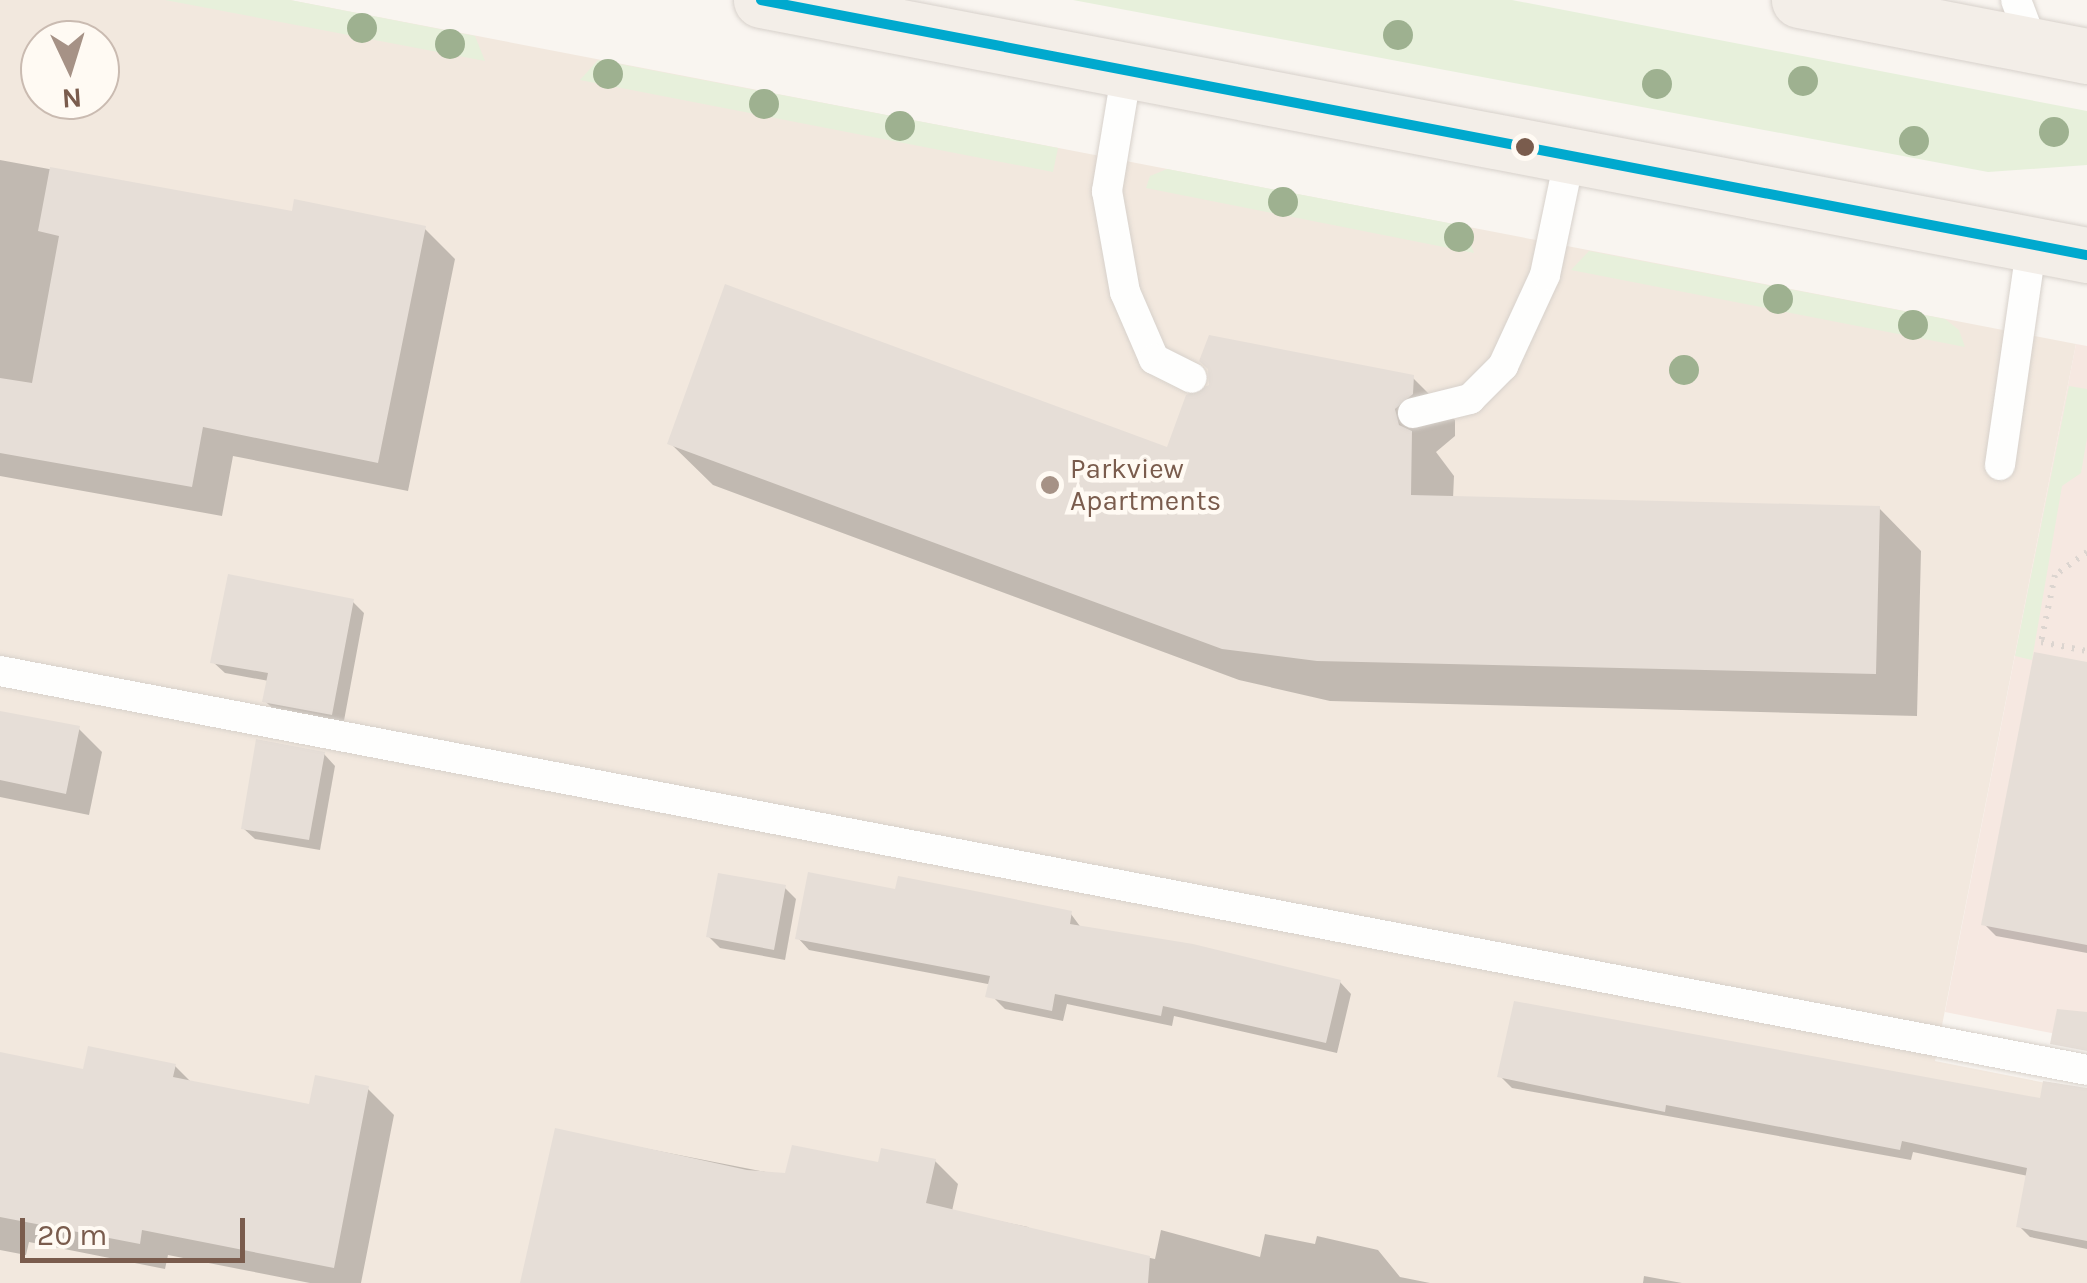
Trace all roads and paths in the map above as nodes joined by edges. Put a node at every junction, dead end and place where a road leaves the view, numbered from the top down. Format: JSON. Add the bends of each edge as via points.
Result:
{"nodes":[{"id":1,"x":761,"y":0,"type":"edge"},
{"id":2,"x":1800,"y":0,"type":"edge"},
{"id":3,"x":2025,"y":23,"type":"edge"},
{"id":4,"x":2087,"y":56,"type":"edge"},
{"id":5,"x":1127,"y":70,"type":"junction"},
{"id":6,"x":1570,"y":155,"type":"junction"},
{"id":7,"x":2032,"y":244,"type":"junction"},
{"id":8,"x":2087,"y":255,"type":"edge"},
{"id":9,"x":1192,"y":378,"type":"dead end"},
{"id":10,"x":1413,"y":413,"type":"dead end"},
{"id":11,"x":2000,"y":465,"type":"dead end"},
{"id":12,"x":2087,"y":552,"type":"edge"},
{"id":13,"x":2087,"y":651,"type":"edge"},
{"id":14,"x":0,"y":672,"type":"edge"},
{"id":15,"x":2087,"y":1070,"type":"edge"}],
"edges":[{"from":1,"to":5,"type":"main road"},
{"from":2,"to":3,"type":"main road"},
{"from":3,"to":4,"type":"main road"},
{"from":5,"to":6,"type":"main road"},
{"from":5,"to":9,"type":"lane","via":[[1107,191],[1125,292],[1154,358]]},
{"from":6,"to":7,"type":"main road"},
{"from":6,"to":10,"type":"lane","via":[[1545,275],[1503,366],[1470,399]]},
{"from":7,"to":8,"type":"main road"},
{"from":7,"to":11,"type":"lane"},
{"from":12,"to":13,"type":"path","via":[[2056,574],[2040,642]]},
{"from":14,"to":15,"type":"lane"}]}
